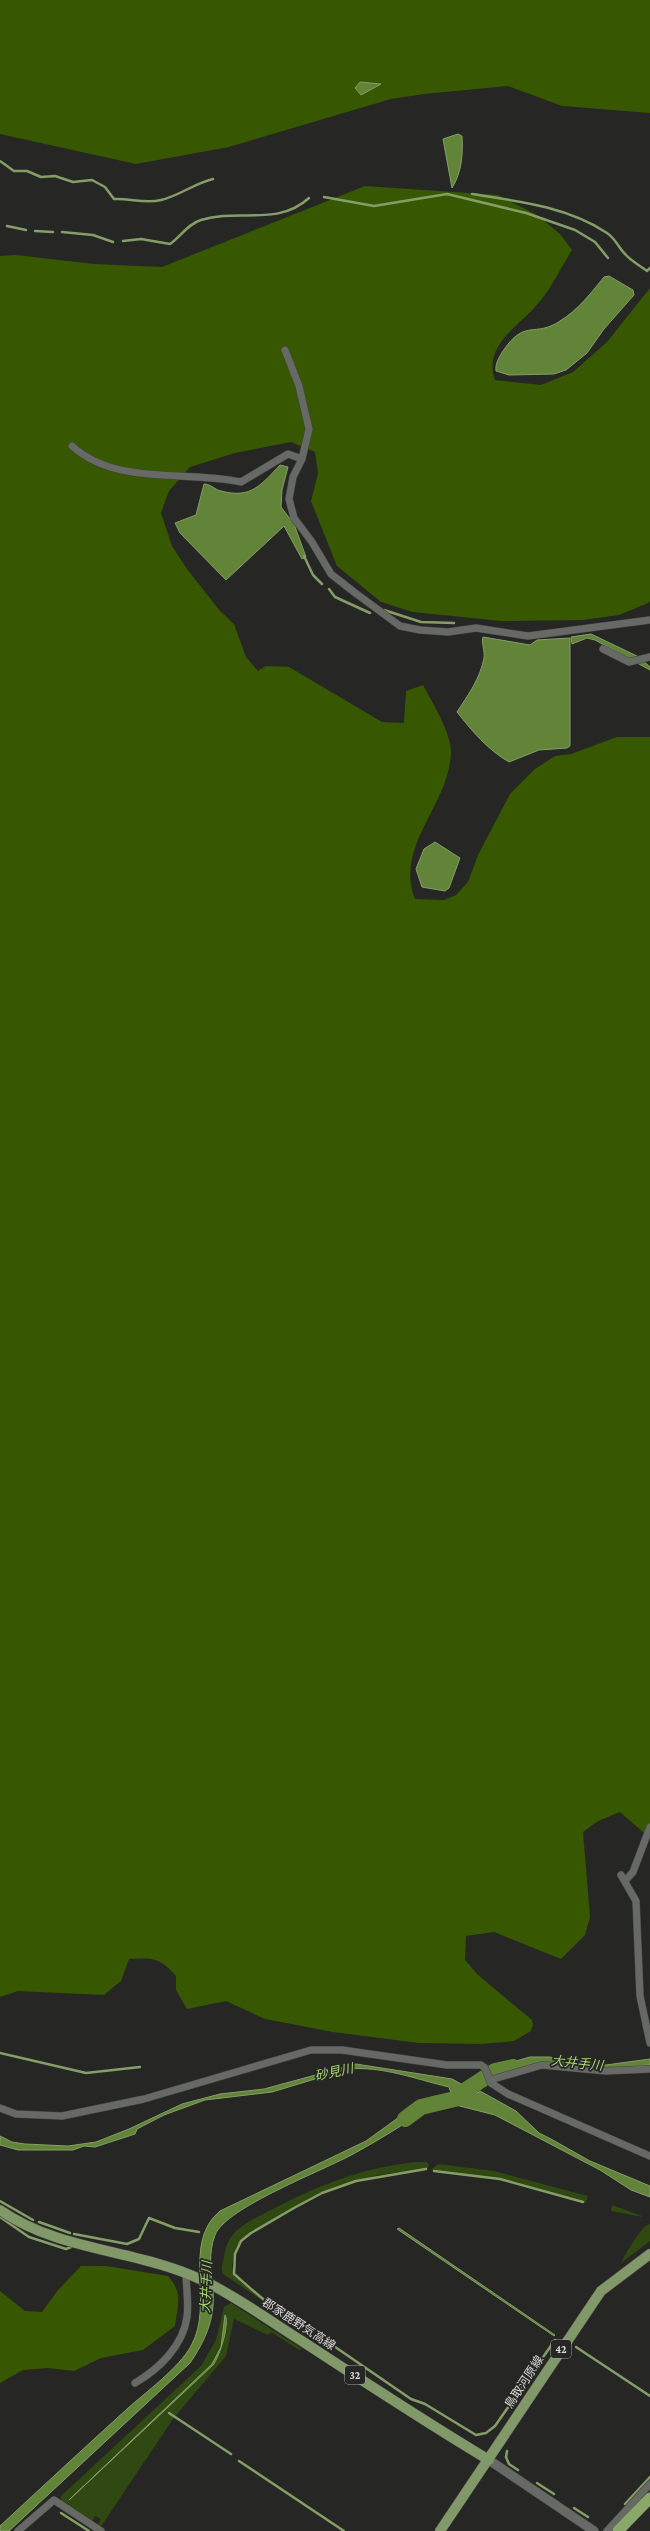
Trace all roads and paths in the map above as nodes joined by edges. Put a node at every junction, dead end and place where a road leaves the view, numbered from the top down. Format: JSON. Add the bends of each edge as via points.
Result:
{"nodes":[{"id":1,"x":285,"y":350,"type":"dead end"},
{"id":2,"x":72,"y":446,"type":"dead end"},
{"id":3,"x":302,"y":459,"type":"junction"},
{"id":4,"x":650,"y":620,"type":"edge"},
{"id":5,"x":603,"y":649,"type":"dead end"},
{"id":6,"x":650,"y":657,"type":"edge"},
{"id":7,"x":650,"y":1826,"type":"edge"},
{"id":8,"x":650,"y":2043,"type":"edge"},
{"id":9,"x":650,"y":2069,"type":"edge"},
{"id":10,"x":490,"y":2079,"type":"junction"},
{"id":11,"x":0,"y":2108,"type":"edge"},
{"id":12,"x":650,"y":2156,"type":"edge"},
{"id":13,"x":0,"y":2210,"type":"edge"},
{"id":14,"x":650,"y":2254,"type":"edge"},
{"id":15,"x":186,"y":2273,"type":"junction"},
{"id":16,"x":134,"y":2383,"type":"dead end"},
{"id":17,"x":489,"y":2460,"type":"junction"},
{"id":18,"x":650,"y":2484,"type":"edge"},
{"id":19,"x":650,"y":2498,"type":"edge"},
{"id":20,"x":18,"y":2531,"type":"edge"},
{"id":21,"x":101,"y":2531,"type":"edge"},
{"id":22,"x":440,"y":2531,"type":"edge"},
{"id":23,"x":594,"y":2531,"type":"edge"},
{"id":24,"x":607,"y":2531,"type":"edge"},
{"id":25,"x":618,"y":2531,"type":"edge"}],
"edges":[{"from":1,"to":3,"type":"street","via":[[299,386],[309,429]]},
{"from":2,"to":3,"type":"street","via":[[84,458],[113,470],[221,478],[241,482],[288,454]]},
{"from":3,"to":4,"type":"street","via":[[293,477],[289,499],[294,518],[331,574],[400,626],[448,632],[482,629],[528,636]]},
{"from":5,"to":6,"type":"street","via":[[628,662]]},
{"from":7,"to":8,"type":"street","via":[[633,1872],[623,1878],[634,1894],[638,1909],[638,1971]]},
{"from":9,"to":10,"type":"street","via":[[606,2072],[542,2065]]},
{"from":10,"to":11,"type":"street","via":[[485,2068],[477,2064],[447,2065],[342,2050],[311,2050],[144,2098],[62,2116],[16,2114]]},
{"from":10,"to":12,"type":"street","via":[[502,2090],[536,2108]]},
{"from":13,"to":15,"type":"main road","name":"郡家鹿野気高線","number":"32","via":[[22,2224],[70,2242],[164,2264]]},
{"from":14,"to":17,"type":"main road","name":"鳥取河原線","number":"42","via":[[601,2291]]},
{"from":15,"to":16,"type":"street","via":[[187,2315],[179,2341],[154,2370]]},
{"from":15,"to":17,"type":"main road","name":"郡家鹿野気高線","number":"32","via":[[217,2287]]},
{"from":17,"to":22,"type":"main road"},
{"from":17,"to":23,"type":"street"},
{"from":18,"to":24,"type":"street"},
{"from":19,"to":25,"type":"highway"},
{"from":20,"to":21,"type":"street","via":[[54,2500]]}]}
